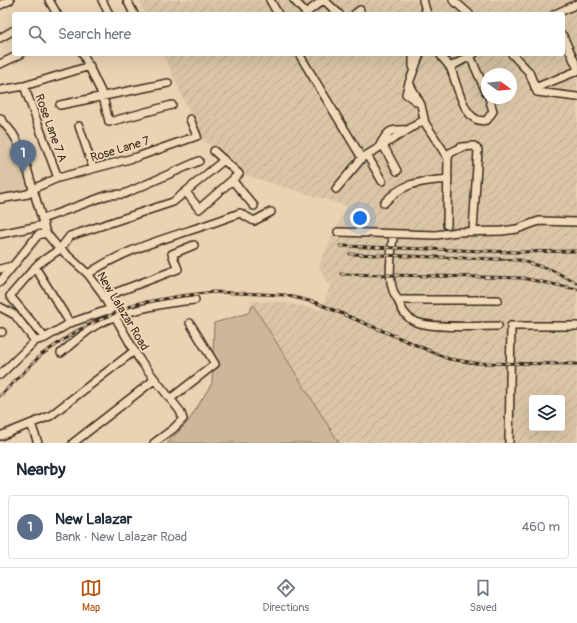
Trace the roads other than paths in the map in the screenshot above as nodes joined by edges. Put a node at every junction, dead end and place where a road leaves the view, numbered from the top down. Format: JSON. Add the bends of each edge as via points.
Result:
{"nodes":[{"id":1,"x":10,"y":0,"type":"edge"},
{"id":2,"x":49,"y":0,"type":"edge"},
{"id":3,"x":102,"y":0,"type":"edge"},
{"id":4,"x":127,"y":0,"type":"edge"},
{"id":5,"x":270,"y":0,"type":"edge"},
{"id":6,"x":294,"y":0,"type":"edge"},
{"id":7,"x":323,"y":0,"type":"edge"},
{"id":8,"x":423,"y":0,"type":"edge"},
{"id":9,"x":453,"y":0,"type":"edge"},
{"id":10,"x":577,"y":4,"type":"edge"},
{"id":11,"x":0,"y":5,"type":"edge"},
{"id":12,"x":56,"y":12,"type":"edge"},
{"id":13,"x":108,"y":12,"type":"edge"},
{"id":14,"x":133,"y":12,"type":"edge"},
{"id":15,"x":277,"y":12,"type":"edge"},
{"id":16,"x":337,"y":12,"type":"edge"},
{"id":17,"x":426,"y":12,"type":"edge"},
{"id":18,"x":467,"y":12,"type":"edge"},
{"id":19,"x":559,"y":12,"type":"edge"},
{"id":20,"x":12,"y":31,"type":"edge"},
{"id":21,"x":0,"y":38,"type":"edge"},
{"id":22,"x":565,"y":40,"type":"edge"},
{"id":23,"x":17,"y":56,"type":"edge"},
{"id":24,"x":84,"y":56,"type":"edge"},
{"id":25,"x":300,"y":56,"type":"edge"},
{"id":26,"x":413,"y":56,"type":"edge"},
{"id":27,"x":419,"y":56,"type":"edge"},
{"id":28,"x":442,"y":56,"type":"edge"},
{"id":29,"x":470,"y":56,"type":"edge"},
{"id":30,"x":472,"y":56,"type":"edge"},
{"id":31,"x":514,"y":56,"type":"edge"},
{"id":32,"x":0,"y":64,"type":"edge"},
{"id":33,"x":90,"y":66,"type":"junction"},
{"id":34,"x":450,"y":67,"type":"junction"},
{"id":35,"x":577,"y":67,"type":"edge"},
{"id":36,"x":413,"y":70,"type":"junction"},
{"id":37,"x":577,"y":71,"type":"edge"},
{"id":38,"x":481,"y":78,"type":"edge"},
{"id":39,"x":168,"y":83,"type":"dead end"},
{"id":40,"x":24,"y":86,"type":"junction"},
{"id":41,"x":535,"y":88,"type":"junction"},
{"id":42,"x":1,"y":90,"type":"dead end"},
{"id":43,"x":103,"y":96,"type":"junction"},
{"id":44,"x":577,"y":96,"type":"edge"},
{"id":45,"x":491,"y":104,"type":"edge"},
{"id":46,"x":60,"y":105,"type":"dead end"},
{"id":47,"x":172,"y":105,"type":"dead end"},
{"id":48,"x":0,"y":118,"type":"edge"},
{"id":49,"x":190,"y":119,"type":"dead end"},
{"id":50,"x":424,"y":120,"type":"junction"},
{"id":51,"x":79,"y":126,"type":"dead end"},
{"id":52,"x":381,"y":146,"type":"junction"},
{"id":53,"x":214,"y":151,"type":"dead end"},
{"id":54,"x":365,"y":157,"type":"junction"},
{"id":55,"x":448,"y":158,"type":"junction"},
{"id":56,"x":199,"y":160,"type":"dead end"},
{"id":57,"x":224,"y":160,"type":"junction"},
{"id":58,"x":93,"y":168,"type":"junction"},
{"id":59,"x":397,"y":171,"type":"dead end"},
{"id":60,"x":58,"y":178,"type":"junction"},
{"id":61,"x":448,"y":179,"type":"junction"},
{"id":62,"x":232,"y":180,"type":"junction"},
{"id":63,"x":382,"y":181,"type":"dead end"},
{"id":64,"x":336,"y":189,"type":"dead end"},
{"id":65,"x":33,"y":191,"type":"junction"},
{"id":66,"x":186,"y":192,"type":"junction"},
{"id":67,"x":0,"y":199,"type":"edge"},
{"id":68,"x":384,"y":203,"type":"dead end"},
{"id":69,"x":254,"y":206,"type":"dead end"},
{"id":70,"x":271,"y":212,"type":"dead end"},
{"id":71,"x":43,"y":222,"type":"junction"},
{"id":72,"x":577,"y":222,"type":"edge"},
{"id":73,"x":447,"y":225,"type":"dead end"},
{"id":74,"x":473,"y":231,"type":"junction"},
{"id":75,"x":338,"y":232,"type":"dead end"},
{"id":76,"x":46,"y":233,"type":"junction"},
{"id":77,"x":0,"y":234,"type":"edge"},
{"id":78,"x":393,"y":235,"type":"junction"},
{"id":79,"x":194,"y":245,"type":"dead end"},
{"id":80,"x":60,"y":249,"type":"junction"},
{"id":81,"x":12,"y":266,"type":"junction"},
{"id":82,"x":35,"y":267,"type":"junction"},
{"id":83,"x":0,"y":269,"type":"edge"},
{"id":84,"x":88,"y":274,"type":"junction"},
{"id":85,"x":0,"y":282,"type":"edge"},
{"id":86,"x":104,"y":297,"type":"junction"},
{"id":87,"x":194,"y":300,"type":"dead end"},
{"id":88,"x":398,"y":300,"type":"junction"},
{"id":89,"x":498,"y":300,"type":"dead end"},
{"id":90,"x":0,"y":307,"type":"edge"},
{"id":91,"x":111,"y":309,"type":"junction"},
{"id":92,"x":115,"y":317,"type":"junction"},
{"id":93,"x":70,"y":323,"type":"junction"},
{"id":94,"x":190,"y":323,"type":"dead end"},
{"id":95,"x":498,"y":326,"type":"dead end"},
{"id":96,"x":577,"y":326,"type":"edge"},
{"id":97,"x":45,"y":338,"type":"junction"},
{"id":98,"x":35,"y":341,"type":"junction"},
{"id":99,"x":134,"y":351,"type":"junction"},
{"id":100,"x":61,"y":352,"type":"dead end"},
{"id":101,"x":0,"y":375,"type":"edge"},
{"id":102,"x":154,"y":380,"type":"junction"},
{"id":103,"x":170,"y":399,"type":"junction"},
{"id":104,"x":31,"y":424,"type":"junction"},
{"id":105,"x":0,"y":436,"type":"edge"},
{"id":106,"x":38,"y":443,"type":"edge"},
{"id":107,"x":73,"y":443,"type":"edge"},
{"id":108,"x":154,"y":443,"type":"edge"},
{"id":109,"x":509,"y":443,"type":"edge"}],
"edges":[{"from":1,"to":11,"type":"street"},
{"from":2,"to":12,"type":"street"},
{"from":3,"to":13,"type":"street"},
{"from":4,"to":14,"type":"street"},
{"from":5,"to":15,"type":"street"},
{"from":6,"to":7,"type":"street","via":[[306,12]]},
{"from":7,"to":16,"type":"street"},
{"from":8,"to":17,"type":"street"},
{"from":9,"to":18,"type":"street"},
{"from":10,"to":19,"type":"street"},
{"from":20,"to":21,"type":"street"},
{"from":22,"to":35,"type":"street"},
{"from":23,"to":32,"type":"street"},
{"from":24,"to":33,"type":"street"},
{"from":25,"to":54,"type":"street"},
{"from":26,"to":36,"type":"street"},
{"from":27,"to":36,"type":"street"},
{"from":28,"to":34,"type":"street"},
{"from":29,"to":34,"type":"street"},
{"from":30,"to":38,"type":"street"},
{"from":31,"to":41,"type":"street","via":[[529,72]]},
{"from":33,"to":40,"type":"street"},
{"from":33,"to":43,"type":"street"},
{"from":34,"to":45,"type":"street","via":[[471,116],[487,120],[493,111]]},
{"from":36,"to":50,"type":"street","via":[[406,94],[420,104]]},
{"from":37,"to":41,"type":"street"},
{"from":39,"to":43,"type":"street"},
{"from":40,"to":42,"type":"street"},
{"from":40,"to":60,"type":"street","name":"Rose Lane 7 A"},
{"from":41,"to":44,"type":"street","via":[[537,92]]},
{"from":43,"to":46,"type":"street"},
{"from":43,"to":47,"type":"street","via":[[110,122]]},
{"from":48,"to":65,"type":"street","name":"New Lalazar Road","via":[[21,148]]},
{"from":49,"to":58,"type":"street","name":"Rose Lane 7","via":[[197,136],[137,157]]},
{"from":50,"to":52,"type":"street"},
{"from":50,"to":55,"type":"street"},
{"from":51,"to":58,"type":"street"},
{"from":52,"to":54,"type":"street"},
{"from":52,"to":59,"type":"street"},
{"from":53,"to":57,"type":"street"},
{"from":54,"to":63,"type":"street"},
{"from":54,"to":64,"type":"street"},
{"from":55,"to":61,"type":"street"},
{"from":55,"to":74,"type":"street","via":[[450,153],[462,147],[474,146],[478,150]]},
{"from":56,"to":71,"type":"street","via":[[124,194],[108,195]]},
{"from":57,"to":62,"type":"street","via":[[239,174]]},
{"from":57,"to":66,"type":"street"},
{"from":58,"to":60,"type":"street","name":"Rose Lane 7"},
{"from":60,"to":65,"type":"street","name":"Rose Lane 7","via":[[36,187]]},
{"from":61,"to":68,"type":"street","via":[[410,184],[395,192]]},
{"from":61,"to":73,"type":"street"},
{"from":62,"to":66,"type":"street","via":[[199,209]]},
{"from":62,"to":69,"type":"street"},
{"from":65,"to":67,"type":"street","name":"Rose Lane 7"},
{"from":65,"to":71,"type":"street","name":"New Lalazar Road"},
{"from":66,"to":80,"type":"street","via":[[173,202],[70,236]]},
{"from":70,"to":84,"type":"street","via":[[254,221],[240,213],[138,247]]},
{"from":71,"to":76,"type":"street","name":"New Lalazar Road"},
{"from":71,"to":77,"type":"street"},
{"from":72,"to":74,"type":"street","via":[[539,221],[517,229]]},
{"from":74,"to":78,"type":"street","via":[[436,235]]},
{"from":75,"to":78,"type":"street"},
{"from":76,"to":80,"type":"street","name":"New Lalazar Road"},
{"from":76,"to":81,"type":"street","via":[[38,235]]},
{"from":78,"to":88,"type":"street","via":[[391,275],[393,290]]},
{"from":79,"to":86,"type":"street","via":[[172,254],[178,269]]},
{"from":80,"to":82,"type":"street"},
{"from":80,"to":84,"type":"street","name":"New Lalazar Road"},
{"from":81,"to":83,"type":"street"},
{"from":81,"to":85,"type":"street"},
{"from":82,"to":93,"type":"street"},
{"from":82,"to":97,"type":"street","via":[[10,296]]},
{"from":84,"to":86,"type":"street","name":"New Lalazar Road"},
{"from":86,"to":91,"type":"street","name":"New Lalazar Road"},
{"from":87,"to":92,"type":"street","via":[[175,301]]},
{"from":88,"to":89,"type":"street"},
{"from":88,"to":95,"type":"street","via":[[401,310],[420,324]]},
{"from":90,"to":98,"type":"street","via":[[15,315]]},
{"from":91,"to":92,"type":"street","name":"New Lalazar Road"},
{"from":91,"to":93,"type":"street"},
{"from":92,"to":99,"type":"street","name":"New Lalazar Road"},
{"from":92,"to":100,"type":"street","via":[[93,327]]},
{"from":93,"to":97,"type":"street"},
{"from":94,"to":103,"type":"street","via":[[215,364]]},
{"from":96,"to":109,"type":"street","via":[[511,326]]},
{"from":97,"to":98,"type":"street"},
{"from":98,"to":101,"type":"street"},
{"from":99,"to":102,"type":"street","name":"New Lalazar Road"},
{"from":99,"to":104,"type":"street","via":[[50,416]]},
{"from":102,"to":103,"type":"street","name":"New Lalazar Road"},
{"from":102,"to":107,"type":"street"},
{"from":103,"to":108,"type":"street","name":"New Lalazar Road","via":[[180,410],[183,419]]},
{"from":104,"to":105,"type":"street"},
{"from":104,"to":106,"type":"street"}]}
